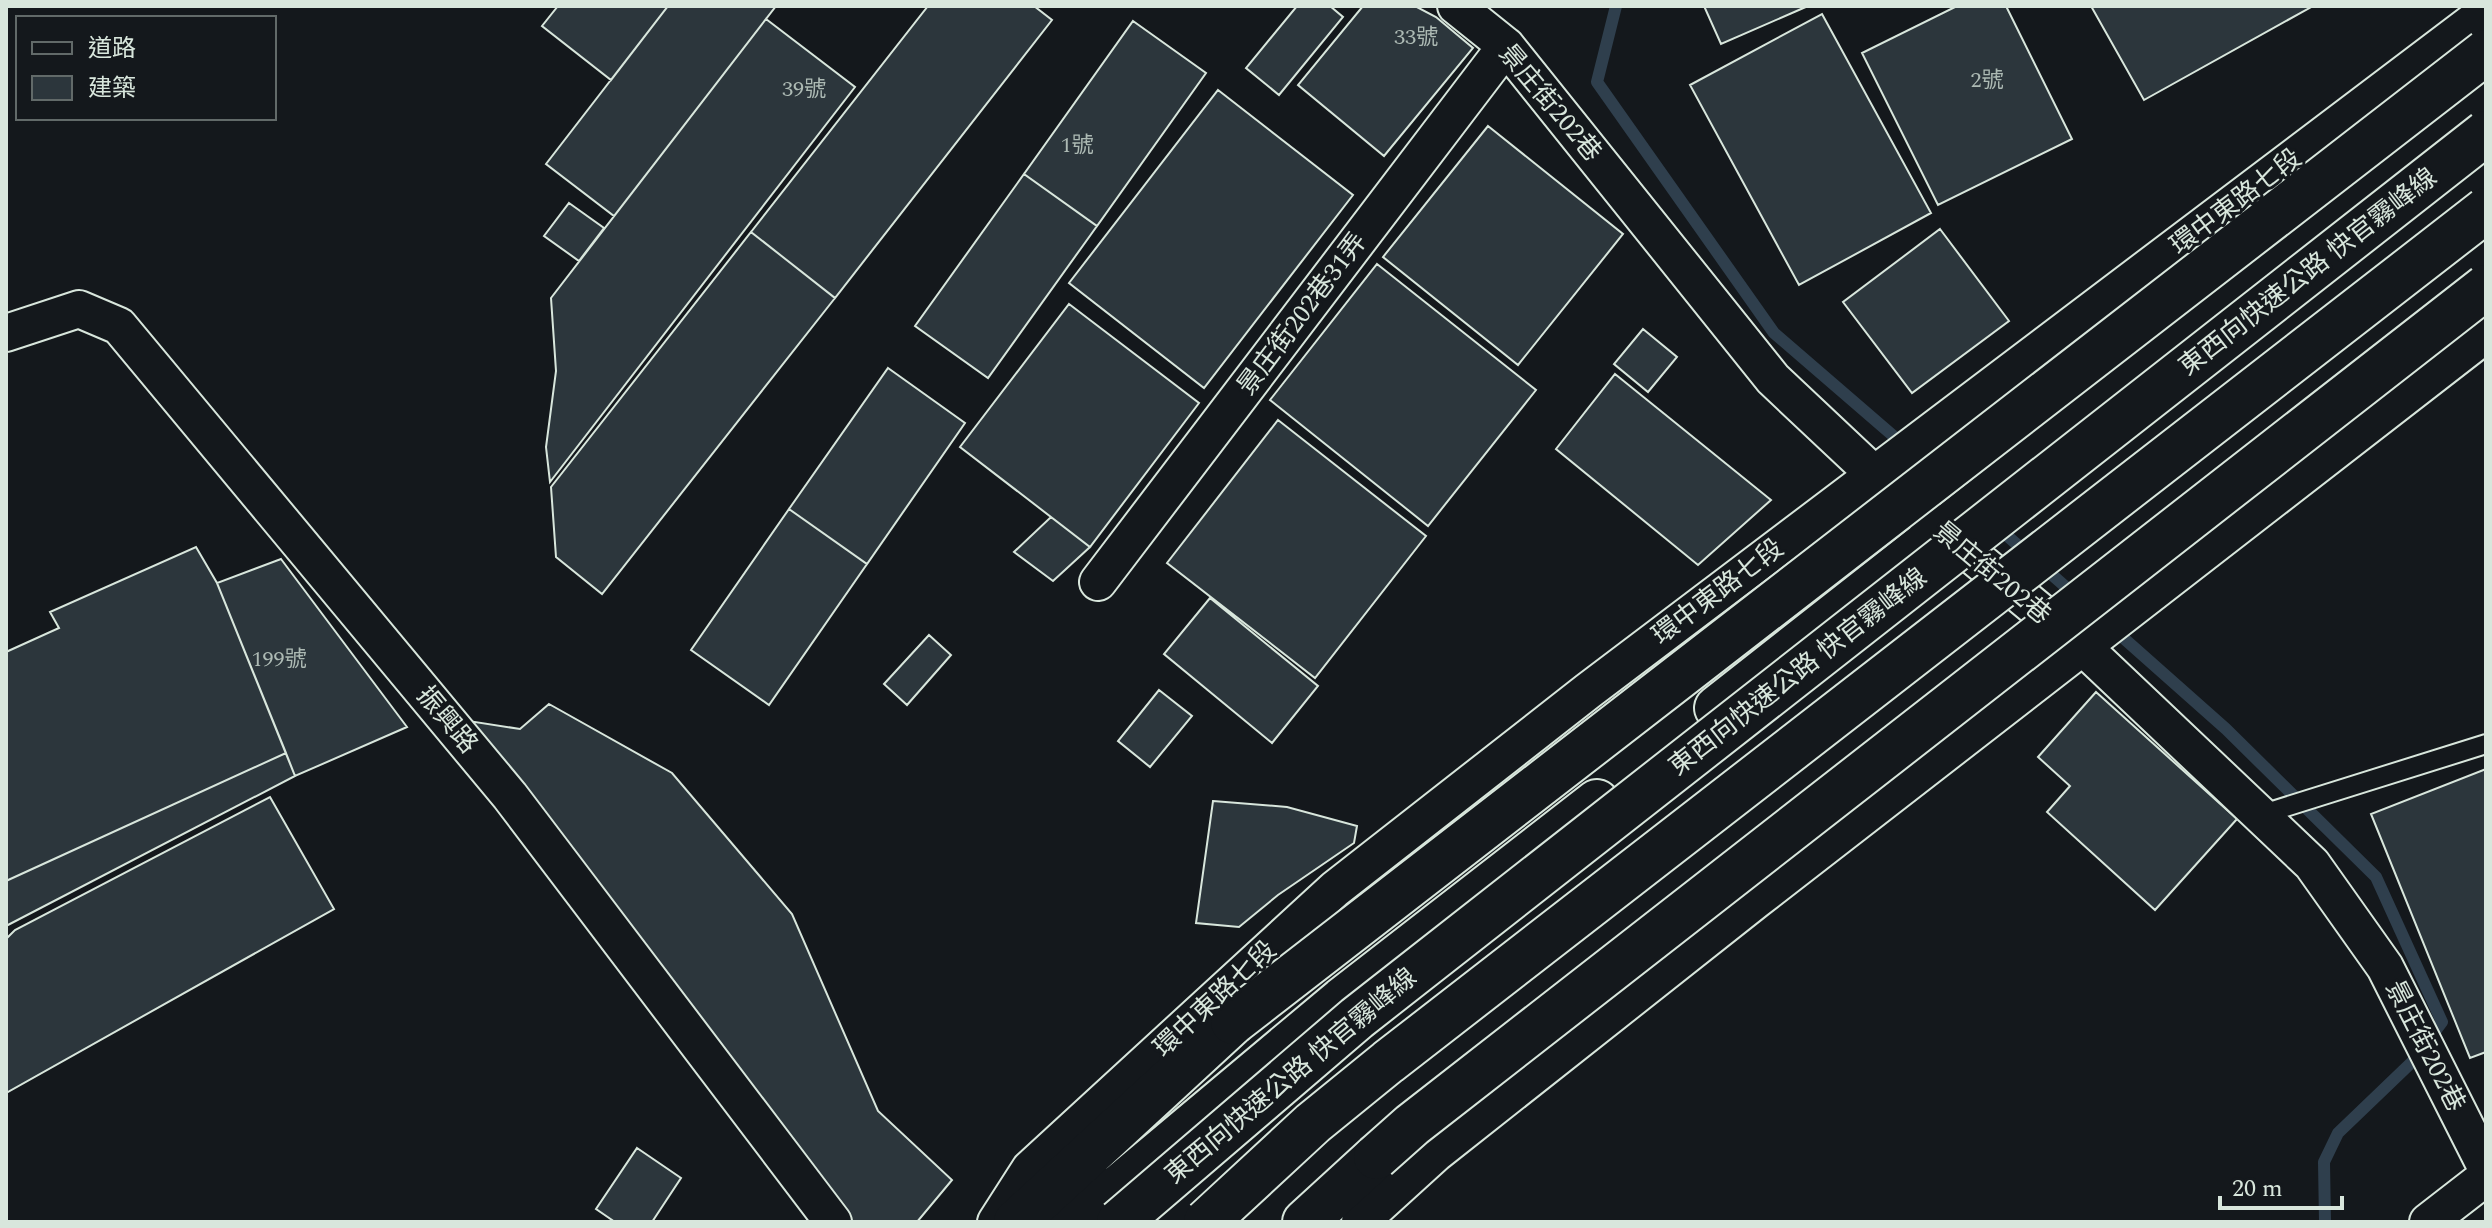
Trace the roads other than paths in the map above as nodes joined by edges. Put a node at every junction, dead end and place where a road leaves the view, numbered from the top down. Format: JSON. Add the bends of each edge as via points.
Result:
{"nodes":[{"id":1,"x":1456,"y":6,"type":"edge"},
{"id":2,"x":2486,"y":12,"type":"edge"},
{"id":3,"x":1506,"y":46,"type":"junction"},
{"id":4,"x":2486,"y":52,"type":"edge"},
{"id":5,"x":2486,"y":104,"type":"edge"},
{"id":6,"x":2486,"y":133,"type":"edge"},
{"id":7,"x":2486,"y":210,"type":"edge"},
{"id":8,"x":2486,"y":229,"type":"edge"},
{"id":9,"x":2486,"y":287,"type":"edge"},
{"id":10,"x":6,"y":333,"type":"edge"},
{"id":11,"x":2486,"y":334,"type":"edge"},
{"id":12,"x":1874,"y":474,"type":"junction"},
{"id":13,"x":1963,"y":513,"type":"junction"},
{"id":14,"x":2036,"y":577,"type":"junction"},
{"id":15,"x":1098,"y":582,"type":"dead end"},
{"id":16,"x":2083,"y":647,"type":"junction"},
{"id":17,"x":2486,"y":744,"type":"edge"},
{"id":18,"x":2263,"y":814,"type":"junction"},
{"id":19,"x":2486,"y":1167,"type":"edge"},
{"id":20,"x":2486,"y":1177,"type":"edge"},
{"id":21,"x":833,"y":1222,"type":"edge"},
{"id":22,"x":996,"y":1222,"type":"edge"},
{"id":23,"x":1016,"y":1222,"type":"edge"},
{"id":24,"x":1054,"y":1222,"type":"edge"},
{"id":25,"x":1119,"y":1222,"type":"edge"},
{"id":26,"x":1206,"y":1222,"type":"edge"},
{"id":27,"x":1233,"y":1222,"type":"edge"},
{"id":28,"x":1305,"y":1222,"type":"edge"},
{"id":29,"x":1360,"y":1222,"type":"edge"},
{"id":30,"x":2428,"y":1222,"type":"edge"}],
"edges":[{"from":1,"to":3,"type":"street","name":"景庄街202巷"},
{"from":2,"to":12,"type":"street","name":"環中東路七段"},
{"from":3,"to":12,"type":"street","name":"景庄街202巷","via":[[1773,379]]},
{"from":3,"to":15,"type":"street","name":"景庄街202巷31弄"},
{"from":4,"to":23,"type":"main road","bridge":true,"via":[[1233,1022]]},
{"from":5,"to":13,"type":"main road"},
{"from":6,"to":25,"type":"main road","name":"東西向快速公路 快官霧峰線","bridge":true,"via":[[1357,1018]]},
{"from":7,"to":26,"type":"main road","name":"東西向快速公路 快官霧峰線","bridge":true,"via":[[1388,1062]]},
{"from":8,"to":14,"type":"main road"},
{"from":9,"to":28,"type":"main road","bridge":true,"via":[[1437,1105]]},
{"from":10,"to":21,"type":"street","name":"振興路","via":[[79,309],[119,326],[510,796]]},
{"from":11,"to":16,"type":"street"},
{"from":12,"to":13,"type":"street","name":"景庄街202巷"},
{"from":12,"to":22,"type":"street","name":"環中東路七段","via":[[1335,889],[1030,1169]]},
{"from":13,"to":14,"type":"street","name":"景庄街202巷"},
{"from":13,"to":24,"type":"main road","via":[[1342,1000],[1120,1186]]},
{"from":14,"to":16,"type":"street","name":"景庄街202巷"},
{"from":14,"to":27,"type":"main road","via":[[1320,1139]]},
{"from":16,"to":18,"type":"street","name":"景庄街202巷"},
{"from":16,"to":29,"type":"street","via":[[1473,1124]]},
{"from":17,"to":18,"type":"lane"},
{"from":18,"to":19,"type":"street","name":"景庄街202巷","via":[[2312,864],[2385,967]]},
{"from":20,"to":30,"type":"street"}]}
